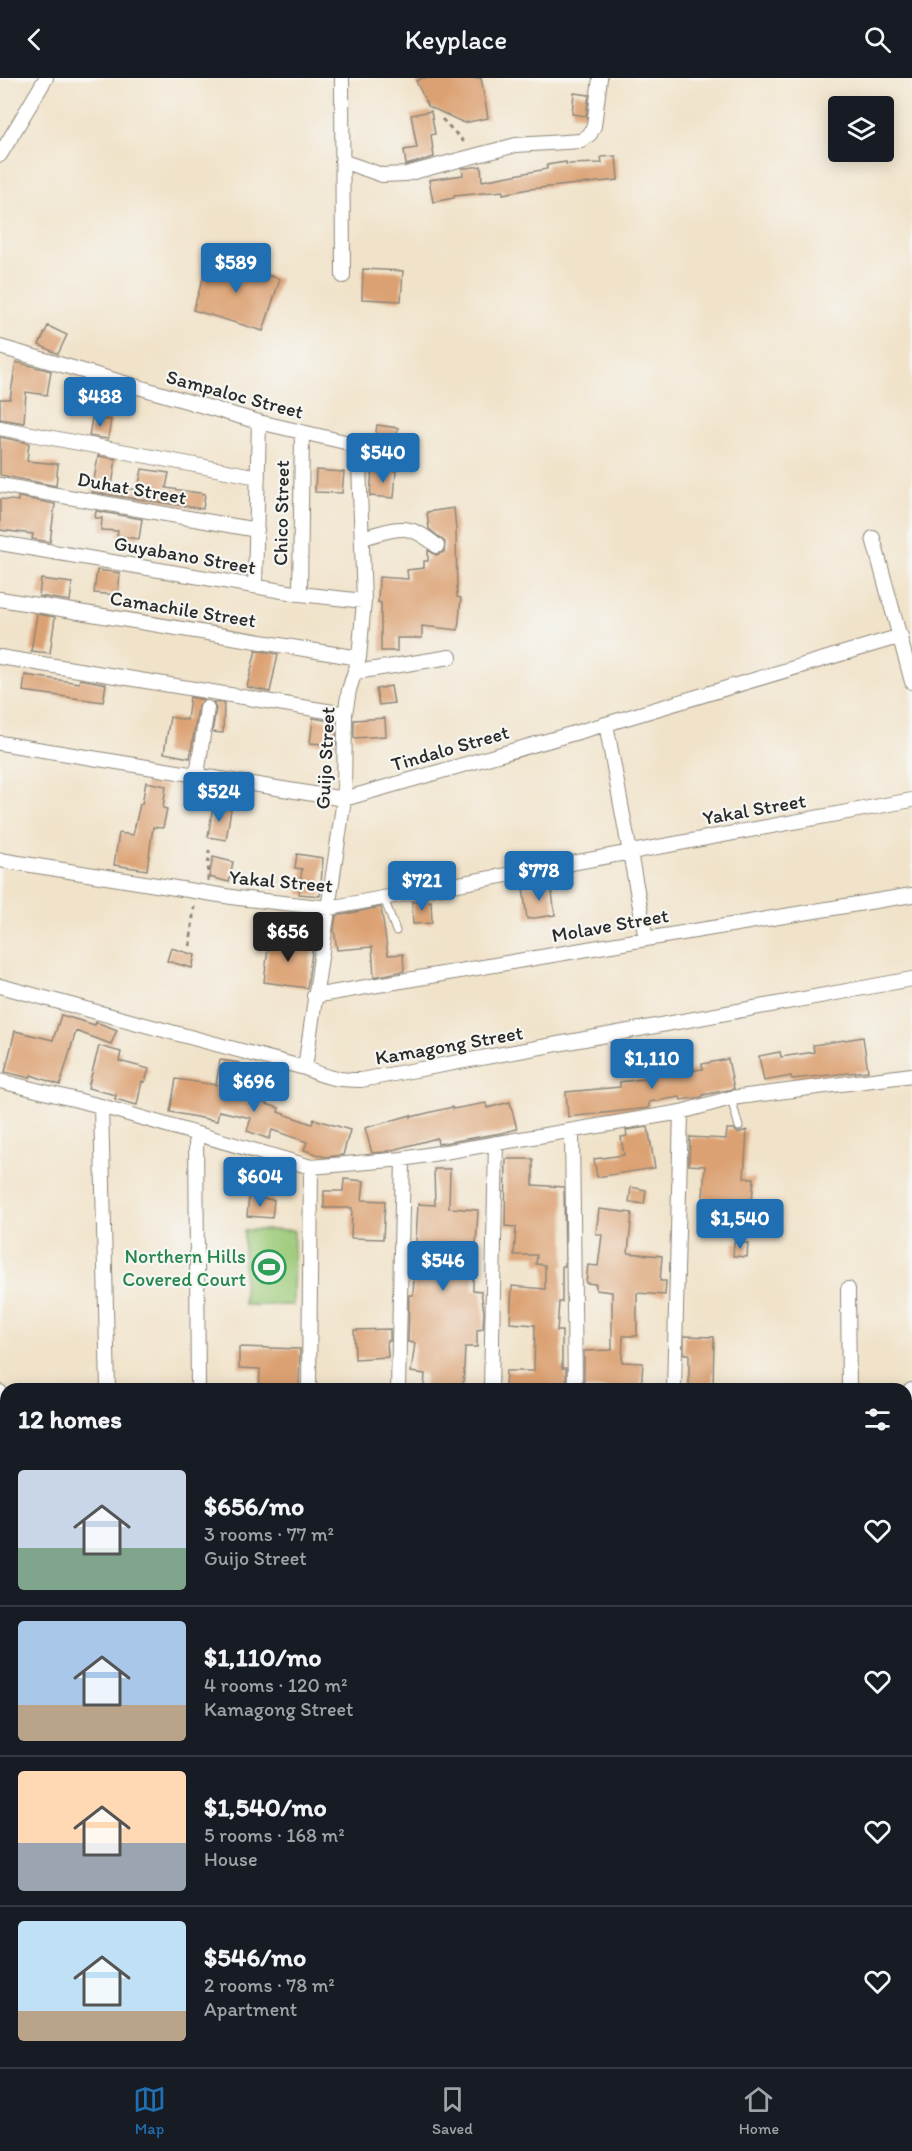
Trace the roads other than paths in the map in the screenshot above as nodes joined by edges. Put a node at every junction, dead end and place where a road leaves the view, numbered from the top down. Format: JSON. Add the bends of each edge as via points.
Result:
{"nodes":[{"id":1,"x":46,"y":78,"type":"edge"},
{"id":2,"x":342,"y":78,"type":"edge"},
{"id":3,"x":600,"y":78,"type":"edge"},
{"id":4,"x":0,"y":154,"type":"edge"},
{"id":5,"x":342,"y":161,"type":"junction"},
{"id":6,"x":343,"y":276,"type":"dead end"},
{"id":7,"x":0,"y":350,"type":"edge"},
{"id":8,"x":259,"y":422,"type":"junction"},
{"id":9,"x":0,"y":429,"type":"edge"},
{"id":10,"x":302,"y":433,"type":"junction"},
{"id":11,"x":356,"y":449,"type":"joint"},
{"id":12,"x":258,"y":477,"type":"junction"},
{"id":13,"x":0,"y":485,"type":"edge"},
{"id":14,"x":257,"y":530,"type":"junction"},
{"id":15,"x":362,"y":538,"type":"junction"},
{"id":16,"x":873,"y":538,"type":"dead end"},
{"id":17,"x":0,"y":543,"type":"edge"},
{"id":18,"x":437,"y":546,"type":"dead end"},
{"id":19,"x":255,"y":586,"type":"junction"},
{"id":20,"x":300,"y":594,"type":"junction"},
{"id":21,"x":0,"y":599,"type":"edge"},
{"id":22,"x":364,"y":601,"type":"junction"},
{"id":23,"x":901,"y":636,"type":"junction"},
{"id":24,"x":0,"y":657,"type":"edge"},
{"id":25,"x":450,"y":657,"type":"dead end"},
{"id":26,"x":359,"y":658,"type":"junction"},
{"id":27,"x":356,"y":672,"type":"junction"},
{"id":28,"x":912,"y":681,"type":"edge"},
{"id":29,"x":207,"y":708,"type":"dead end"},
{"id":30,"x":345,"y":714,"type":"junction"},
{"id":31,"x":606,"y":724,"type":"junction"},
{"id":32,"x":0,"y":743,"type":"edge"},
{"id":33,"x":197,"y":775,"type":"junction"},
{"id":34,"x":344,"y":799,"type":"junction"},
{"id":35,"x":912,"y":800,"type":"edge"},
{"id":36,"x":629,"y":852,"type":"junction"},
{"id":37,"x":0,"y":860,"type":"edge"},
{"id":38,"x":912,"y":895,"type":"edge"},
{"id":39,"x":384,"y":898,"type":"junction"},
{"id":40,"x":329,"y":908,"type":"junction"},
{"id":41,"x":396,"y":931,"type":"dead end"},
{"id":42,"x":646,"y":939,"type":"junction"},
{"id":43,"x":912,"y":980,"type":"edge"},
{"id":44,"x":0,"y":986,"type":"edge"},
{"id":45,"x":314,"y":996,"type":"junction"},
{"id":46,"x":305,"y":1068,"type":"junction"},
{"id":47,"x":912,"y":1075,"type":"edge"},
{"id":48,"x":0,"y":1081,"type":"edge"},
{"id":49,"x":731,"y":1098,"type":"junction"},
{"id":50,"x":101,"y":1106,"type":"junction"},
{"id":51,"x":681,"y":1112,"type":"junction"},
{"id":52,"x":740,"y":1127,"type":"dead end"},
{"id":53,"x":572,"y":1131,"type":"junction"},
{"id":54,"x":196,"y":1134,"type":"junction"},
{"id":55,"x":496,"y":1143,"type":"junction"},
{"id":56,"x":403,"y":1159,"type":"junction"},
{"id":57,"x":311,"y":1167,"type":"junction"},
{"id":58,"x":848,"y":1288,"type":"dead end"},
{"id":59,"x":108,"y":1383,"type":"edge"},
{"id":60,"x":198,"y":1383,"type":"edge"},
{"id":61,"x":309,"y":1383,"type":"edge"},
{"id":62,"x":398,"y":1383,"type":"edge"},
{"id":63,"x":491,"y":1383,"type":"edge"},
{"id":64,"x":575,"y":1383,"type":"edge"},
{"id":65,"x":674,"y":1383,"type":"edge"},
{"id":66,"x":849,"y":1383,"type":"edge"}],
"edges":[{"from":1,"to":4,"type":"street"},
{"from":2,"to":5,"type":"street"},
{"from":3,"to":5,"type":"street","via":[[594,126],[581,141],[516,146],[406,174],[382,175]]},
{"from":5,"to":6,"type":"street"},
{"from":7,"to":8,"type":"street","name":"Sampaloc Street"},
{"from":8,"to":10,"type":"street","name":"Sampaloc Street"},
{"from":8,"to":12,"type":"street"},
{"from":9,"to":12,"type":"street"},
{"from":10,"to":11,"type":"street","name":"Sampaloc Street","via":[[345,442]]},
{"from":10,"to":20,"type":"street","name":"Chico Street"},
{"from":11,"to":15,"type":"street","name":"Guijo Street"},
{"from":12,"to":14,"type":"street"},
{"from":13,"to":14,"type":"street","name":"Duhat Street"},
{"from":14,"to":19,"type":"street"},
{"from":15,"to":18,"type":"street","via":[[410,528]]},
{"from":15,"to":22,"type":"street","name":"Guijo Street"},
{"from":16,"to":23,"type":"street"},
{"from":17,"to":19,"type":"street","name":"Guyabano Street"},
{"from":19,"to":20,"type":"street","name":"Guyabano Street"},
{"from":20,"to":22,"type":"street","name":"Guyabano Street"},
{"from":21,"to":26,"type":"street","name":"Camachile Street"},
{"from":22,"to":26,"type":"street","name":"Guijo Street"},
{"from":23,"to":28,"type":"street"},
{"from":23,"to":31,"type":"street","name":"Tindalo Street"},
{"from":24,"to":30,"type":"street"},
{"from":25,"to":27,"type":"street"},
{"from":26,"to":27,"type":"street","name":"Guijo Street"},
{"from":27,"to":30,"type":"street","name":"Guijo Street"},
{"from":29,"to":33,"type":"street"},
{"from":30,"to":34,"type":"street","name":"Guijo Street"},
{"from":31,"to":34,"type":"street","name":"Tindalo Street"},
{"from":31,"to":36,"type":"street"},
{"from":32,"to":33,"type":"street","name":"Tindalo Street"},
{"from":33,"to":34,"type":"street","name":"Tindalo Street"},
{"from":34,"to":40,"type":"street","name":"Guijo Street"},
{"from":35,"to":36,"type":"street","name":"Yakal Street"},
{"from":36,"to":39,"type":"street","name":"Yakal Street"},
{"from":36,"to":42,"type":"street"},
{"from":37,"to":40,"type":"street","name":"Yakal Street"},
{"from":38,"to":42,"type":"street","name":"Molave Street"},
{"from":39,"to":40,"type":"street","name":"Yakal Street"},
{"from":39,"to":41,"type":"lane"},
{"from":40,"to":45,"type":"street","name":"Guijo Street"},
{"from":42,"to":45,"type":"street","name":"Molave Street"},
{"from":43,"to":46,"type":"street","name":"Kamagong Street","via":[[362,1080],[337,1080]]},
{"from":44,"to":46,"type":"street","name":"Kamagong Street"},
{"from":45,"to":46,"type":"street","name":"Guijo Street"},
{"from":47,"to":49,"type":"street"},
{"from":48,"to":50,"type":"street"},
{"from":49,"to":51,"type":"street"},
{"from":49,"to":52,"type":"lane"},
{"from":50,"to":54,"type":"street"},
{"from":50,"to":59,"type":"street"},
{"from":51,"to":53,"type":"street"},
{"from":51,"to":65,"type":"street"},
{"from":53,"to":55,"type":"street"},
{"from":53,"to":64,"type":"street"},
{"from":54,"to":57,"type":"street"},
{"from":54,"to":60,"type":"street"},
{"from":55,"to":56,"type":"street"},
{"from":55,"to":63,"type":"street"},
{"from":56,"to":57,"type":"street"},
{"from":56,"to":62,"type":"street"},
{"from":57,"to":61,"type":"street"},
{"from":58,"to":66,"type":"street"}]}
